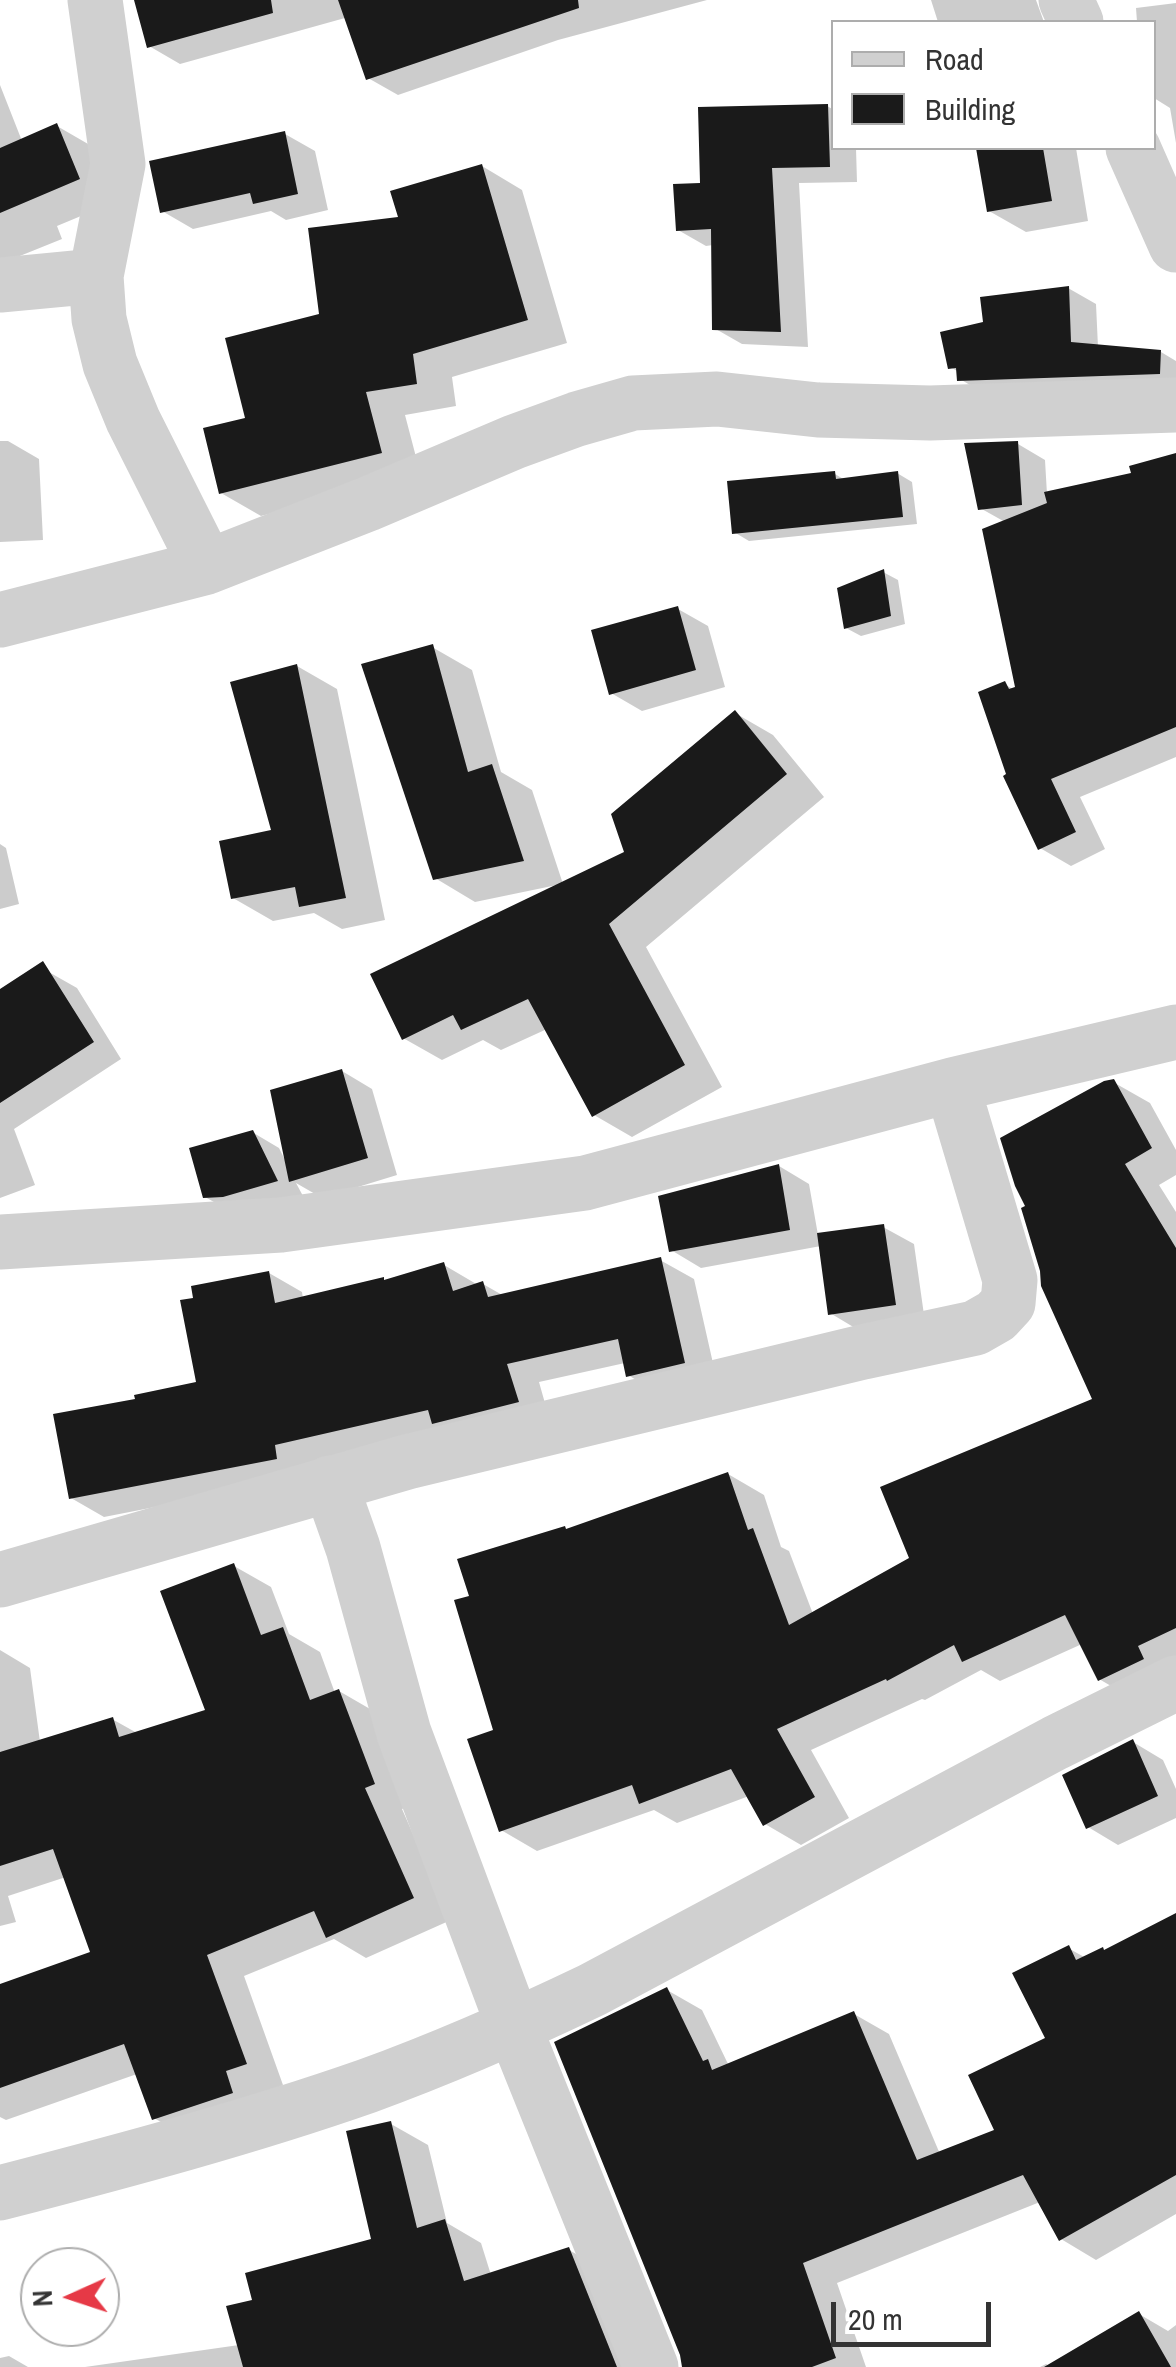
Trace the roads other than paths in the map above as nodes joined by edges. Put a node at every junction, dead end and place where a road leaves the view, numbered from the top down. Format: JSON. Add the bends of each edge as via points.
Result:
{"nodes":[{"id":1,"x":95,"y":0,"type":"edge"},
{"id":2,"x":1133,"y":150,"type":"edge"},
{"id":3,"x":1176,"y":245,"type":"edge"},
{"id":4,"x":96,"y":276,"type":"junction"},
{"id":5,"x":0,"y":285,"type":"edge"},
{"id":6,"x":1176,"y":404,"type":"edge"},
{"id":7,"x":208,"y":566,"type":"junction"},
{"id":8,"x":0,"y":620,"type":"edge"},
{"id":9,"x":1176,"y":1032,"type":"edge"},
{"id":10,"x":952,"y":1085,"type":"junction"},
{"id":11,"x":0,"y":1242,"type":"edge"},
{"id":12,"x":330,"y":1483,"type":"junction"},
{"id":13,"x":0,"y":1580,"type":"edge"},
{"id":14,"x":1176,"y":1684,"type":"edge"},
{"id":15,"x":514,"y":2027,"type":"junction"},
{"id":16,"x":0,"y":2193,"type":"edge"},
{"id":17,"x":651,"y":2367,"type":"edge"}],
"edges":[{"from":1,"to":4,"type":"street","via":[[118,164]]},
{"from":2,"to":3,"type":"street"},
{"from":4,"to":5,"type":"street"},
{"from":4,"to":7,"type":"street","via":[[110,364]]},
{"from":6,"to":7,"type":"street","via":[[930,412],[716,399],[633,403],[514,442]]},
{"from":7,"to":8,"type":"street"},
{"from":9,"to":10,"type":"street"},
{"from":10,"to":11,"type":"street","via":[[585,1183],[281,1226]]},
{"from":10,"to":12,"type":"street","via":[[1010,1280],[1008,1302],[996,1316],[975,1328]]},
{"from":12,"to":13,"type":"street"},
{"from":12,"to":15,"type":"street","via":[[404,1732]]},
{"from":14,"to":15,"type":"street"},
{"from":15,"to":16,"type":"street","via":[[367,2086],[160,2152]]},
{"from":15,"to":17,"type":"street"}]}
